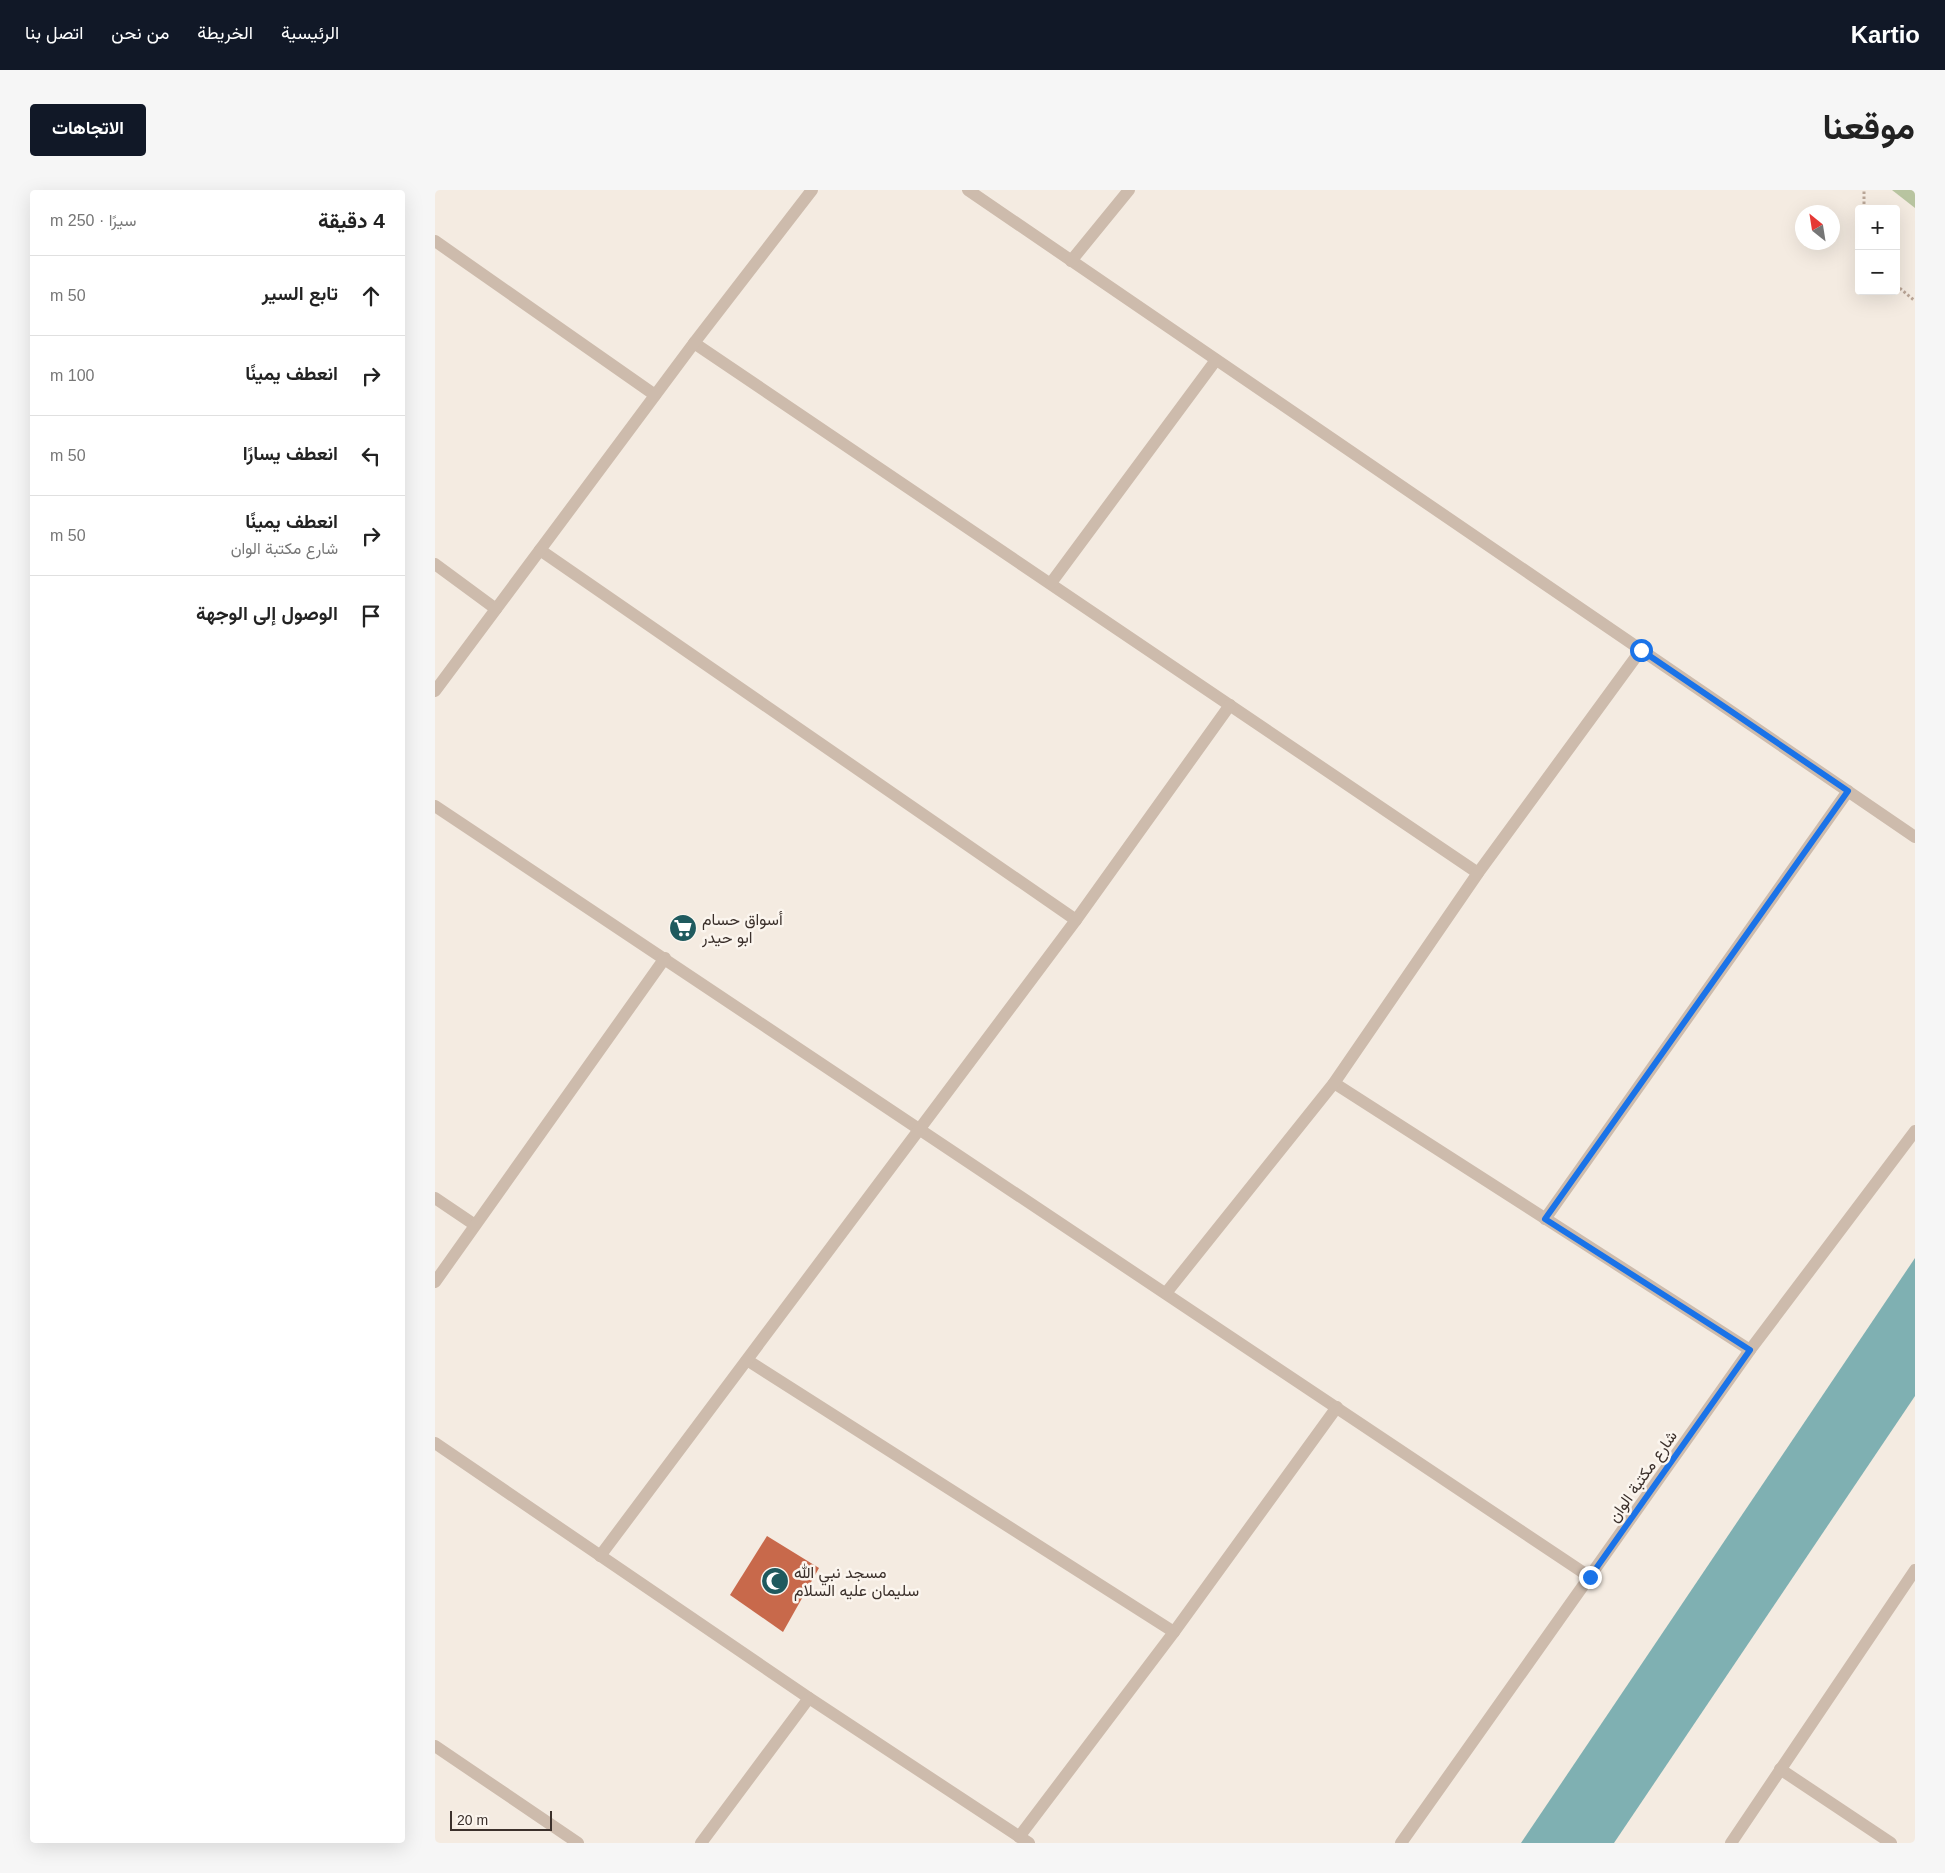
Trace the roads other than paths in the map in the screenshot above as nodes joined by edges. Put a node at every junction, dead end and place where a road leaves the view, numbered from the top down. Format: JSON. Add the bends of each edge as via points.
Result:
{"nodes":[{"id":1,"x":812,"y":190,"type":"edge"},
{"id":2,"x":968,"y":190,"type":"edge"},
{"id":3,"x":1129,"y":190,"type":"edge"},
{"id":4,"x":435,"y":241,"type":"edge"},
{"id":5,"x":1071,"y":261,"type":"junction"},
{"id":6,"x":693,"y":343,"type":"junction"},
{"id":7,"x":1216,"y":360,"type":"junction"},
{"id":8,"x":655,"y":395,"type":"junction"},
{"id":9,"x":540,"y":550,"type":"junction"},
{"id":10,"x":435,"y":564,"type":"edge"},
{"id":11,"x":1051,"y":583,"type":"junction"},
{"id":12,"x":496,"y":609,"type":"junction"},
{"id":13,"x":1641,"y":650,"type":"junction"},
{"id":14,"x":435,"y":691,"type":"edge"},
{"id":15,"x":1230,"y":705,"type":"junction"},
{"id":16,"x":1848,"y":791,"type":"junction"},
{"id":17,"x":435,"y":806,"type":"edge"},
{"id":18,"x":1915,"y":837,"type":"edge"},
{"id":19,"x":1478,"y":873,"type":"junction"},
{"id":20,"x":1076,"y":920,"type":"junction"},
{"id":21,"x":665,"y":958,"type":"junction"},
{"id":22,"x":1334,"y":1083,"type":"junction"},
{"id":23,"x":920,"y":1129,"type":"junction"},
{"id":24,"x":1915,"y":1131,"type":"edge"},
{"id":25,"x":435,"y":1198,"type":"edge"},
{"id":26,"x":1545,"y":1219,"type":"junction"},
{"id":27,"x":475,"y":1225,"type":"junction"},
{"id":28,"x":435,"y":1282,"type":"edge"},
{"id":29,"x":1166,"y":1293,"type":"junction"},
{"id":30,"x":1750,"y":1350,"type":"junction"},
{"id":31,"x":747,"y":1360,"type":"junction"},
{"id":32,"x":1337,"y":1407,"type":"junction"},
{"id":33,"x":435,"y":1443,"type":"edge"},
{"id":34,"x":601,"y":1556,"type":"junction"},
{"id":35,"x":1915,"y":1570,"type":"edge"},
{"id":36,"x":1590,"y":1577,"type":"junction"},
{"id":37,"x":1174,"y":1632,"type":"junction"},
{"id":38,"x":809,"y":1698,"type":"junction"},
{"id":39,"x":435,"y":1746,"type":"edge"},
{"id":40,"x":1781,"y":1769,"type":"junction"},
{"id":41,"x":1024,"y":1840,"type":"edge"},
{"id":42,"x":577,"y":1843,"type":"edge"},
{"id":43,"x":701,"y":1843,"type":"edge"},
{"id":44,"x":1401,"y":1843,"type":"edge"},
{"id":45,"x":1731,"y":1843,"type":"edge"},
{"id":46,"x":1891,"y":1843,"type":"edge"}],
"edges":[{"from":1,"to":6,"type":"street"},
{"from":2,"to":5,"type":"street"},
{"from":3,"to":5,"type":"street"},
{"from":4,"to":8,"type":"street"},
{"from":5,"to":7,"type":"street"},
{"from":6,"to":8,"type":"street"},
{"from":6,"to":11,"type":"street"},
{"from":7,"to":11,"type":"street"},
{"from":7,"to":13,"type":"street"},
{"from":8,"to":9,"type":"street"},
{"from":9,"to":12,"type":"street"},
{"from":9,"to":20,"type":"street"},
{"from":10,"to":12,"type":"street"},
{"from":11,"to":15,"type":"street"},
{"from":12,"to":14,"type":"street"},
{"from":13,"to":16,"type":"street"},
{"from":13,"to":19,"type":"street"},
{"from":15,"to":19,"type":"street"},
{"from":15,"to":20,"type":"street"},
{"from":16,"to":18,"type":"street"},
{"from":16,"to":26,"type":"street"},
{"from":17,"to":21,"type":"street"},
{"from":19,"to":22,"type":"street"},
{"from":20,"to":23,"type":"street"},
{"from":21,"to":23,"type":"street"},
{"from":21,"to":27,"type":"street"},
{"from":22,"to":26,"type":"street"},
{"from":22,"to":29,"type":"street"},
{"from":23,"to":29,"type":"street"},
{"from":23,"to":31,"type":"street"},
{"from":24,"to":30,"type":"street","name":"شارع مكتبة الوان"},
{"from":25,"to":27,"type":"street"},
{"from":26,"to":30,"type":"street"},
{"from":27,"to":28,"type":"street"},
{"from":29,"to":32,"type":"street"},
{"from":30,"to":36,"type":"street","name":"شارع مكتبة الوان"},
{"from":31,"to":34,"type":"street"},
{"from":31,"to":37,"type":"street"},
{"from":32,"to":36,"type":"street"},
{"from":32,"to":37,"type":"street"},
{"from":33,"to":34,"type":"street"},
{"from":34,"to":38,"type":"street"},
{"from":35,"to":40,"type":"street"},
{"from":36,"to":44,"type":"street","name":"شارع مكتبة الوان"},
{"from":37,"to":41,"type":"street"},
{"from":38,"to":41,"type":"street"},
{"from":38,"to":43,"type":"street"},
{"from":39,"to":42,"type":"street"},
{"from":40,"to":45,"type":"street"},
{"from":40,"to":46,"type":"street"}]}
